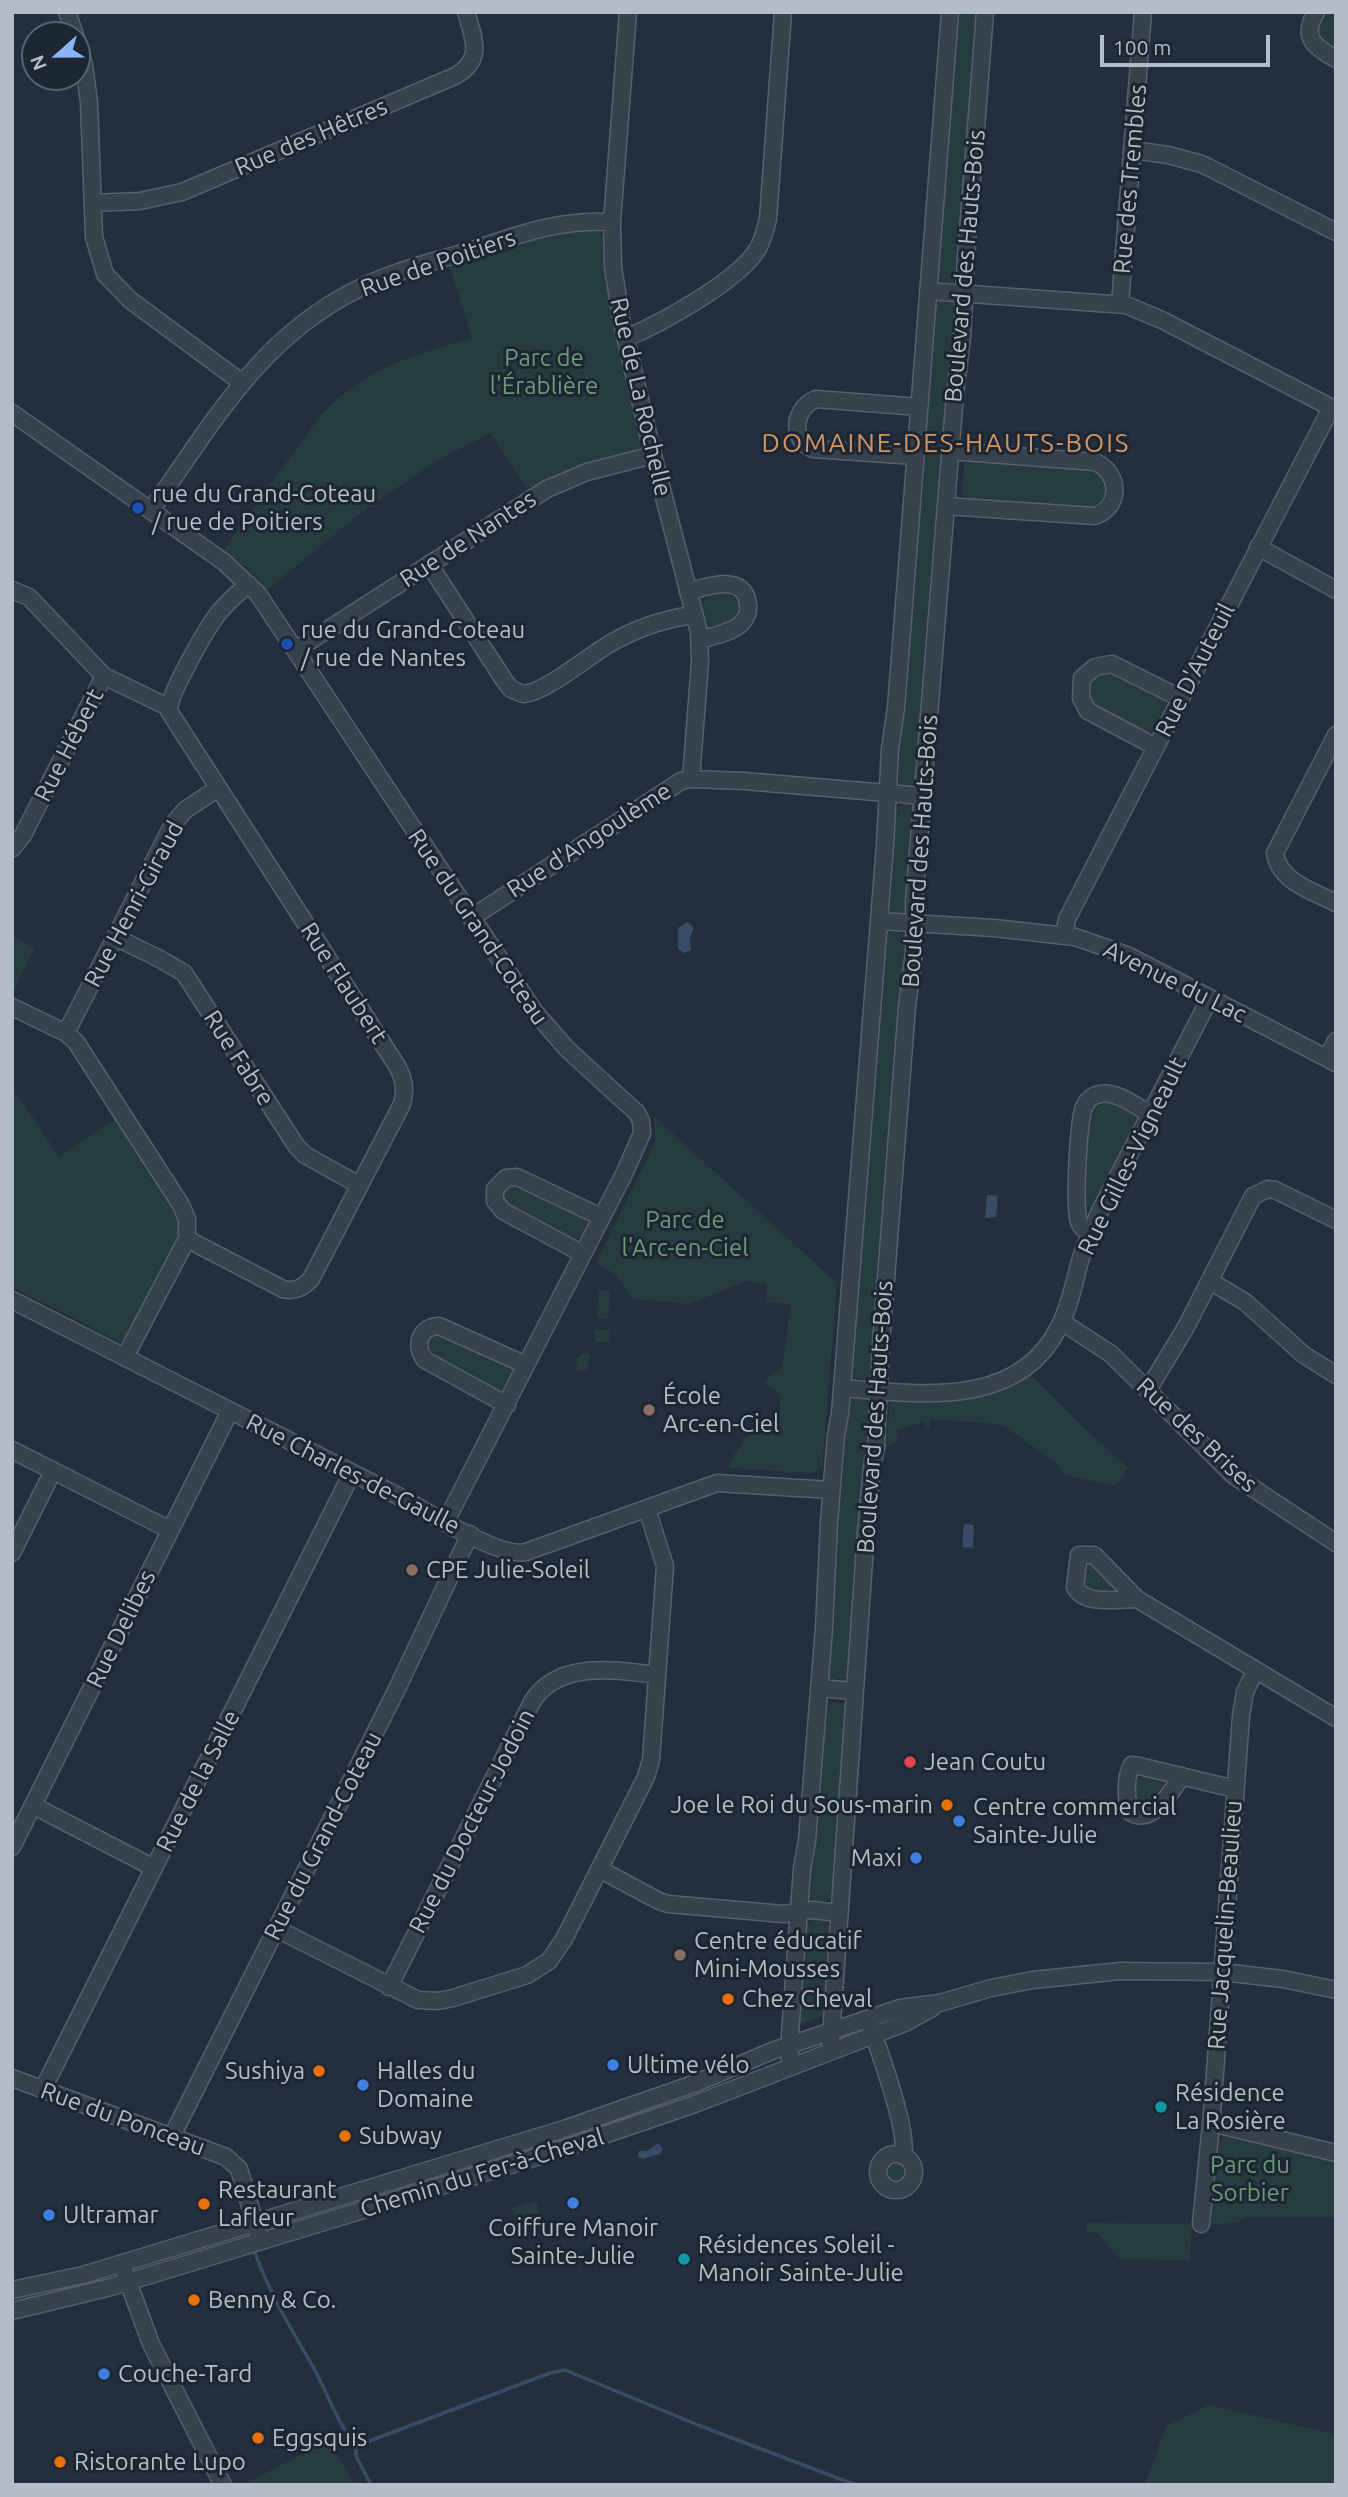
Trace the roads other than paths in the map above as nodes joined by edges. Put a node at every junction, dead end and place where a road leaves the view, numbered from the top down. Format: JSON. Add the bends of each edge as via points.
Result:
{"nodes":[{"id":1,"x":466,"y":12,"type":"edge"},
{"id":2,"x":628,"y":12,"type":"edge"},
{"id":3,"x":783,"y":12,"type":"edge"},
{"id":4,"x":950,"y":12,"type":"edge"},
{"id":5,"x":985,"y":12,"type":"edge"},
{"id":6,"x":1143,"y":12,"type":"edge"},
{"id":7,"x":1316,"y":12,"type":"edge"},
{"id":8,"x":1336,"y":59,"type":"edge"},
{"id":9,"x":88,"y":91,"type":"edge"},
{"id":10,"x":1133,"y":150,"type":"junction"},
{"id":11,"x":93,"y":203,"type":"junction"},
{"id":12,"x":612,"y":222,"type":"junction"},
{"id":13,"x":1336,"y":232,"type":"edge"},
{"id":14,"x":928,"y":291,"type":"junction"},
{"id":15,"x":966,"y":293,"type":"junction"},
{"id":16,"x":1120,"y":304,"type":"junction"},
{"id":17,"x":626,"y":338,"type":"junction"},
{"id":18,"x":241,"y":382,"type":"junction"},
{"id":19,"x":919,"y":407,"type":"junction"},
{"id":20,"x":1333,"y":409,"type":"edge"},
{"id":21,"x":12,"y":413,"type":"edge"},
{"id":22,"x":950,"y":451,"type":"junction"},
{"id":23,"x":653,"y":455,"type":"junction"},
{"id":24,"x":915,"y":456,"type":"junction"},
{"id":25,"x":946,"y":506,"type":"junction"},
{"id":26,"x":151,"y":510,"type":"junction"},
{"id":27,"x":1258,"y":547,"type":"junction"},
{"id":28,"x":429,"y":564,"type":"junction"},
{"id":29,"x":248,"y":584,"type":"junction"},
{"id":30,"x":12,"y":590,"type":"edge"},
{"id":31,"x":1336,"y":590,"type":"edge"},
{"id":32,"x":688,"y":592,"type":"junction"},
{"id":33,"x":693,"y":615,"type":"junction"},
{"id":34,"x":700,"y":640,"type":"junction"},
{"id":35,"x":296,"y":650,"type":"junction"},
{"id":36,"x":104,"y":676,"type":"junction"},
{"id":37,"x":1180,"y":698,"type":"junction"},
{"id":38,"x":168,"y":708,"type":"junction"},
{"id":39,"x":1334,"y":743,"type":"edge"},
{"id":40,"x":1156,"y":747,"type":"junction"},
{"id":41,"x":691,"y":779,"type":"junction"},
{"id":42,"x":217,"y":789,"type":"junction"},
{"id":43,"x":887,"y":794,"type":"junction"},
{"id":44,"x":923,"y":796,"type":"junction"},
{"id":45,"x":12,"y":849,"type":"edge"},
{"id":46,"x":1336,"y":903,"type":"edge"},
{"id":47,"x":471,"y":919,"type":"junction"},
{"id":48,"x":879,"y":921,"type":"junction"},
{"id":49,"x":915,"y":923,"type":"junction"},
{"id":50,"x":1063,"y":934,"type":"junction"},
{"id":51,"x":115,"y":937,"type":"junction"},
{"id":52,"x":1210,"y":998,"type":"junction"},
{"id":53,"x":12,"y":1007,"type":"edge"},
{"id":54,"x":66,"y":1033,"type":"junction"},
{"id":55,"x":1336,"y":1041,"type":"edge"},
{"id":56,"x":1331,"y":1061,"type":"edge"},
{"id":57,"x":1150,"y":1114,"type":"junction"},
{"id":58,"x":359,"y":1185,"type":"junction"},
{"id":59,"x":601,"y":1217,"type":"junction"},
{"id":60,"x":1336,"y":1220,"type":"edge"},
{"id":61,"x":1090,"y":1233,"type":"junction"},
{"id":62,"x":187,"y":1239,"type":"junction"},
{"id":63,"x":583,"y":1254,"type":"junction"},
{"id":64,"x":1210,"y":1281,"type":"junction"},
{"id":65,"x":12,"y":1300,"type":"edge"},
{"id":66,"x":1062,"y":1322,"type":"junction"},
{"id":67,"x":125,"y":1357,"type":"junction"},
{"id":68,"x":526,"y":1365,"type":"junction"},
{"id":69,"x":1336,"y":1376,"type":"edge"},
{"id":70,"x":842,"y":1388,"type":"junction"},
{"id":71,"x":879,"y":1390,"type":"junction"},
{"id":72,"x":1148,"y":1390,"type":"junction"},
{"id":73,"x":507,"y":1405,"type":"junction"},
{"id":74,"x":230,"y":1411,"type":"junction"},
{"id":75,"x":12,"y":1450,"type":"edge"},
{"id":76,"x":53,"y":1471,"type":"junction"},
{"id":77,"x":352,"y":1473,"type":"junction"},
{"id":78,"x":831,"y":1490,"type":"junction"},
{"id":79,"x":647,"y":1509,"type":"junction"},
{"id":80,"x":445,"y":1523,"type":"junction"},
{"id":81,"x":170,"y":1530,"type":"junction"},
{"id":82,"x":470,"y":1534,"type":"junction"},
{"id":83,"x":1336,"y":1543,"type":"edge"},
{"id":84,"x":12,"y":1553,"type":"edge"},
{"id":85,"x":1137,"y":1599,"type":"dead end"},
{"id":86,"x":1255,"y":1671,"type":"junction"},
{"id":87,"x":657,"y":1675,"type":"junction"},
{"id":88,"x":819,"y":1688,"type":"junction"},
{"id":89,"x":855,"y":1691,"type":"junction"},
{"id":90,"x":1336,"y":1718,"type":"edge"},
{"id":91,"x":1182,"y":1776,"type":"dead end"},
{"id":92,"x":1235,"y":1789,"type":"junction"},
{"id":93,"x":34,"y":1806,"type":"junction"},
{"id":94,"x":12,"y":1847,"type":"edge"},
{"id":95,"x":154,"y":1868,"type":"junction"},
{"id":96,"x":599,"y":1869,"type":"junction"},
{"id":97,"x":799,"y":1912,"type":"junction"},
{"id":98,"x":839,"y":1913,"type":"junction"},
{"id":99,"x":276,"y":1929,"type":"junction"},
{"id":100,"x":1222,"y":1972,"type":"junction"},
{"id":101,"x":389,"y":1987,"type":"junction"},
{"id":102,"x":1336,"y":1990,"type":"edge"},
{"id":103,"x":940,"y":2003,"type":"junction"},
{"id":104,"x":868,"y":2018,"type":"junction"},
{"id":105,"x":831,"y":2031,"type":"junction"},
{"id":106,"x":874,"y":2034,"type":"junction"},
{"id":107,"x":789,"y":2045,"type":"junction"},
{"id":108,"x":830,"y":2051,"type":"junction"},
{"id":109,"x":790,"y":2067,"type":"junction"},
{"id":110,"x":12,"y":2078,"type":"edge"},
{"id":111,"x":43,"y":2089,"type":"junction"},
{"id":112,"x":1211,"y":2123,"type":"junction"},
{"id":113,"x":172,"y":2137,"type":"junction"},
{"id":114,"x":1336,"y":2153,"type":"edge"},
{"id":115,"x":903,"y":2156,"type":"dead end"},
{"id":116,"x":331,"y":2199,"type":"junction"},
{"id":117,"x":255,"y":2222,"type":"junction"},
{"id":118,"x":1201,"y":2224,"type":"dead end"},
{"id":119,"x":284,"y":2233,"type":"junction"},
{"id":120,"x":261,"y":2240,"type":"junction"},
{"id":121,"x":121,"y":2264,"type":"junction"},
{"id":122,"x":129,"y":2282,"type":"junction"},
{"id":123,"x":12,"y":2290,"type":"edge"},
{"id":124,"x":12,"y":2311,"type":"edge"},
{"id":125,"x":223,"y":2485,"type":"edge"}],
"edges":[{"from":1,"to":11,"type":"street","name":"Rue des Hêtres","via":[[475,54],[455,76],[182,192],[148,200]]},
{"from":2,"to":12,"type":"street","name":"Rue de La Rochelle"},
{"from":3,"to":17,"type":"street","via":[[768,219],[760,247],[746,264],[671,318]]},
{"from":4,"to":14,"type":"street","name":"Boulevard des Hauts-Bois"},
{"from":5,"to":15,"type":"street","name":"Boulevard des Hauts-Bois"},
{"from":6,"to":10,"type":"street","name":"Rue des Trembles"},
{"from":7,"to":8,"type":"street","via":[[1309,29],[1311,39]]},
{"from":9,"to":11,"type":"street"},
{"from":10,"to":13,"type":"street","via":[[1202,164]]},
{"from":10,"to":16,"type":"street","name":"Rue des Trembles"},
{"from":11,"to":18,"type":"street","via":[[97,249],[111,283]]},
{"from":12,"to":17,"type":"street","name":"Rue de La Rochelle","via":[[613,267]]},
{"from":12,"to":18,"type":"street","name":"Rue de Poitiers","via":[[577,221],[547,227],[371,283],[297,328]]},
{"from":14,"to":15,"type":"street"},
{"from":14,"to":19,"type":"street","name":"Boulevard des Hauts-Bois"},
{"from":15,"to":16,"type":"street"},
{"from":15,"to":22,"type":"street","name":"Boulevard des Hauts-Bois"},
{"from":16,"to":20,"type":"street","via":[[1162,320]]},
{"from":17,"to":23,"type":"street","name":"Rue de La Rochelle"},
{"from":18,"to":26,"type":"street","name":"Rue de Poitiers"},
{"from":19,"to":24,"type":"street","name":"Boulevard des Hauts-Bois"},
{"from":19,"to":24,"type":"street","via":[[816,399],[804,407],[797,423],[801,441],[813,449]]},
{"from":20,"to":27,"type":"street","name":"Rue D'Auteuil"},
{"from":21,"to":26,"type":"street","name":"Rue du Grand-Coteau"},
{"from":22,"to":25,"type":"street","name":"Boulevard des Hauts-Bois"},
{"from":22,"to":25,"type":"street","via":[[1095,462],[1111,474],[1115,498],[1094,516]]},
{"from":23,"to":28,"type":"street","name":"Rue de Nantes","via":[[557,484]]},
{"from":23,"to":32,"type":"street","name":"Rue de La Rochelle"},
{"from":24,"to":43,"type":"street","name":"Boulevard des Hauts-Bois"},
{"from":25,"to":44,"type":"street","name":"Boulevard des Hauts-Bois"},
{"from":26,"to":29,"type":"street","name":"Rue du Grand-Coteau"},
{"from":27,"to":31,"type":"street"},
{"from":27,"to":37,"type":"street","name":"Rue D'Auteuil"},
{"from":28,"to":33,"type":"street","via":[[504,680],[523,694],[539,690],[636,630]]},
{"from":28,"to":35,"type":"street","name":"Rue de Nantes"},
{"from":29,"to":35,"type":"street","name":"Rue du Grand-Coteau"},
{"from":29,"to":38,"type":"street","via":[[213,621]]},
{"from":30,"to":36,"type":"street","name":"Rue Hébert","via":[[29,597]]},
{"from":32,"to":33,"type":"street","name":"Rue de La Rochelle"},
{"from":32,"to":34,"type":"street","via":[[726,583],[740,589],[747,601],[748,612],[739,625]]},
{"from":33,"to":34,"type":"street","name":"Rue de La Rochelle"},
{"from":34,"to":41,"type":"street","name":"Rue de La Rochelle"},
{"from":35,"to":47,"type":"street","name":"Rue du Grand-Coteau"},
{"from":36,"to":38,"type":"street","name":"Rue Hébert"},
{"from":36,"to":45,"type":"street","name":"Rue Hébert"},
{"from":37,"to":40,"type":"street","name":"Rue D'Auteuil"},
{"from":37,"to":40,"type":"street","via":[[1110,664],[1094,667],[1082,678],[1081,698],[1088,711]]},
{"from":38,"to":42,"type":"street","name":"Rue Flaubert"},
{"from":39,"to":46,"type":"street","via":[[1275,853],[1287,877]]},
{"from":40,"to":50,"type":"street","name":"Rue D'Auteuil"},
{"from":41,"to":43,"type":"street","name":"Rue d'Angoulème"},
{"from":41,"to":47,"type":"street","name":"Rue d'Angoulème","via":[[658,795]]},
{"from":42,"to":51,"type":"street","name":"Rue Henri-Giraud","via":[[185,810],[172,826]]},
{"from":42,"to":58,"type":"street","name":"Rue Flaubert","via":[[403,1077],[402,1104]]},
{"from":43,"to":44,"type":"street","name":"Rue d'Angoulème"},
{"from":43,"to":48,"type":"street","name":"Boulevard des Hauts-Bois"},
{"from":44,"to":49,"type":"street","name":"Boulevard des Hauts-Bois"},
{"from":47,"to":59,"type":"street","name":"Rue du Grand-Coteau","via":[[558,1041],[629,1104],[641,1121],[640,1142]]},
{"from":48,"to":49,"type":"street","name":"Avenue du Lac"},
{"from":48,"to":70,"type":"street","name":"Boulevard des Hauts-Bois"},
{"from":49,"to":50,"type":"street","name":"Avenue du Lac"},
{"from":49,"to":71,"type":"street","name":"Boulevard des Hauts-Bois"},
{"from":50,"to":52,"type":"street","name":"Avenue du Lac","via":[[1122,953]]},
{"from":51,"to":54,"type":"street","name":"Rue Henri-Giraud"},
{"from":51,"to":58,"type":"street","name":"Rue Fabre","via":[[184,973],[297,1147]]},
{"from":52,"to":56,"type":"street","name":"Avenue du Lac"},
{"from":52,"to":57,"type":"street","name":"Rue Gilles-Vigneault"},
{"from":53,"to":54,"type":"street"},
{"from":54,"to":62,"type":"street","via":[[83,1052],[181,1205]]},
{"from":55,"to":56,"type":"street"},
{"from":57,"to":61,"type":"street","name":"Rue Gilles-Vigneault"},
{"from":57,"to":61,"type":"street","via":[[1109,1093],[1094,1096],[1085,1105],[1077,1207],[1080,1224]]},
{"from":58,"to":62,"type":"street","name":"Rue Flaubert","via":[[311,1279],[299,1289],[278,1287]]},
{"from":59,"to":63,"type":"street","name":"Rue du Grand-Coteau"},
{"from":59,"to":63,"type":"street","via":[[517,1177],[506,1178],[495,1189],[495,1201],[503,1211]]},
{"from":60,"to":64,"type":"street","via":[[1281,1192],[1259,1192],[1247,1206]]},
{"from":61,"to":66,"type":"street","name":"Rue Gilles-Vigneault"},
{"from":62,"to":67,"type":"street"},
{"from":63,"to":68,"type":"street","name":"Rue du Grand-Coteau"},
{"from":64,"to":69,"type":"street","via":[[1245,1302],[1304,1355]]},
{"from":64,"to":72,"type":"street"},
{"from":65,"to":67,"type":"street","name":"Rue Charles-de-Gaulle"},
{"from":66,"to":71,"type":"street","name":"Rue Gilles-Vigneault","via":[[1040,1354],[993,1385],[948,1394]]},
{"from":66,"to":72,"type":"street","name":"Rue des Brises","via":[[1107,1351]]},
{"from":67,"to":74,"type":"street","name":"Rue Charles-de-Gaulle"},
{"from":68,"to":73,"type":"street","name":"Rue du Grand-Coteau"},
{"from":68,"to":73,"type":"street","via":[[439,1326],[421,1336],[419,1348],[425,1360]]},
{"from":70,"to":71,"type":"street","name":"Rue Gilles-Vigneault"},
{"from":70,"to":78,"type":"street","name":"Boulevard des Hauts-Bois"},
{"from":71,"to":89,"type":"street","name":"Boulevard des Hauts-Bois"},
{"from":72,"to":83,"type":"street","name":"Rue des Brises","via":[[1233,1475]]},
{"from":73,"to":80,"type":"street","name":"Rue du Grand-Coteau"},
{"from":74,"to":77,"type":"street","name":"Rue Charles-de-Gaulle"},
{"from":74,"to":81,"type":"street","name":"Rue Delibes"},
{"from":75,"to":76,"type":"street"},
{"from":76,"to":81,"type":"street"},
{"from":76,"to":84,"type":"street"},
{"from":77,"to":80,"type":"street","name":"Rue Charles-de-Gaulle"},
{"from":77,"to":95,"type":"street","name":"Rue de la Salle"},
{"from":78,"to":79,"type":"street","name":"Rue Charles-de-Gaulle","via":[[722,1482]]},
{"from":78,"to":88,"type":"street","name":"Boulevard des Hauts-Bois"},
{"from":79,"to":82,"type":"street","name":"Rue Charles-de-Gaulle","via":[[521,1553]]},
{"from":79,"to":87,"type":"street","via":[[665,1566]]},
{"from":80,"to":82,"type":"street","name":"Rue Charles-de-Gaulle"},
{"from":81,"to":93,"type":"street","name":"Rue Delibes"},
{"from":82,"to":99,"type":"street","name":"Rue du Grand-Coteau"},
{"from":85,"to":86,"type":"street"},
{"from":86,"to":90,"type":"street"},
{"from":86,"to":92,"type":"street","name":"Rue Jacquelin-Beaulieu","via":[[1244,1697]]},
{"from":87,"to":96,"type":"street","via":[[649,1770]]},
{"from":87,"to":101,"type":"street","name":"Rue du Docteur-Jodoin","via":[[589,1670],[540,1691]]},
{"from":88,"to":89,"type":"street"},
{"from":88,"to":97,"type":"street","name":"Boulevard des Hauts-Bois"},
{"from":89,"to":98,"type":"street","name":"Boulevard des Hauts-Bois"},
{"from":91,"to":92,"type":"street"},
{"from":92,"to":100,"type":"street","name":"Rue Jacquelin-Beaulieu"},
{"from":93,"to":94,"type":"street","name":"Rue Delibes"},
{"from":93,"to":95,"type":"street"},
{"from":95,"to":111,"type":"street","name":"Rue de la Salle"},
{"from":96,"to":97,"type":"street","via":[[668,1904]]},
{"from":96,"to":101,"type":"street","via":[[554,1955],[539,1970],[438,2001],[418,2000]]},
{"from":97,"to":98,"type":"street"},
{"from":97,"to":107,"type":"street","name":"Boulevard des Hauts-Bois"},
{"from":98,"to":105,"type":"street","name":"Boulevard des Hauts-Bois"},
{"from":99,"to":101,"type":"street"},
{"from":99,"to":113,"type":"street","name":"Rue du Grand-Coteau"},
{"from":100,"to":102,"type":"street","name":"Chemin du Fer-à-Cheval"},
{"from":100,"to":103,"type":"street","name":"Chemin du Fer-à-Cheval","via":[[1074,1974],[1010,1984]]},
{"from":100,"to":112,"type":"street","name":"Rue Jacquelin-Beaulieu"},
{"from":103,"to":104,"type":"street","name":"Chemin du Fer-à-Cheval"},
{"from":103,"to":106,"type":"street","name":"Chemin du Fer-à-Cheval"},
{"from":104,"to":105,"type":"street","name":"Chemin du Fer-à-Cheval"},
{"from":104,"to":106,"type":"street"},
{"from":105,"to":107,"type":"street","name":"Chemin du Fer-à-Cheval"},
{"from":105,"to":108,"type":"street","name":"Boulevard des Hauts-Bois"},
{"from":106,"to":108,"type":"street","name":"Chemin du Fer-à-Cheval"},
{"from":106,"to":115,"type":"street","via":[[904,2138]]},
{"from":107,"to":109,"type":"street","name":"Boulevard des Hauts-Bois"},
{"from":107,"to":116,"type":"street","name":"Chemin du Fer-à-Cheval","via":[[591,2120]]},
{"from":108,"to":109,"type":"street","name":"Chemin du Fer-à-Cheval"},
{"from":109,"to":119,"type":"street","name":"Chemin du Fer-à-Cheval","via":[[566,2148]]},
{"from":110,"to":111,"type":"street","name":"Rue du Ponceau"},
{"from":111,"to":113,"type":"street","name":"Rue du Ponceau"},
{"from":112,"to":114,"type":"street"},
{"from":112,"to":118,"type":"street","name":"Rue Jacquelin-Beaulieu"},
{"from":113,"to":117,"type":"street","name":"Rue du Ponceau","via":[[233,2162]]},
{"from":116,"to":117,"type":"street","name":"Chemin du Fer-à-Cheval"},
{"from":116,"to":119,"type":"street","via":[[328,2209],[297,2221]]},
{"from":117,"to":120,"type":"street","name":"Rue du Ponceau"},
{"from":117,"to":121,"type":"street","name":"Chemin du Fer-à-Cheval"},
{"from":119,"to":120,"type":"street","name":"Chemin du Fer-à-Cheval"},
{"from":120,"to":122,"type":"street","name":"Chemin du Fer-à-Cheval"},
{"from":121,"to":122,"type":"street"},
{"from":121,"to":123,"type":"street","name":"Chemin du Fer-à-Cheval"},
{"from":122,"to":124,"type":"street","name":"Chemin du Fer-à-Cheval"},
{"from":122,"to":125,"type":"street","via":[[151,2344]]}]}
